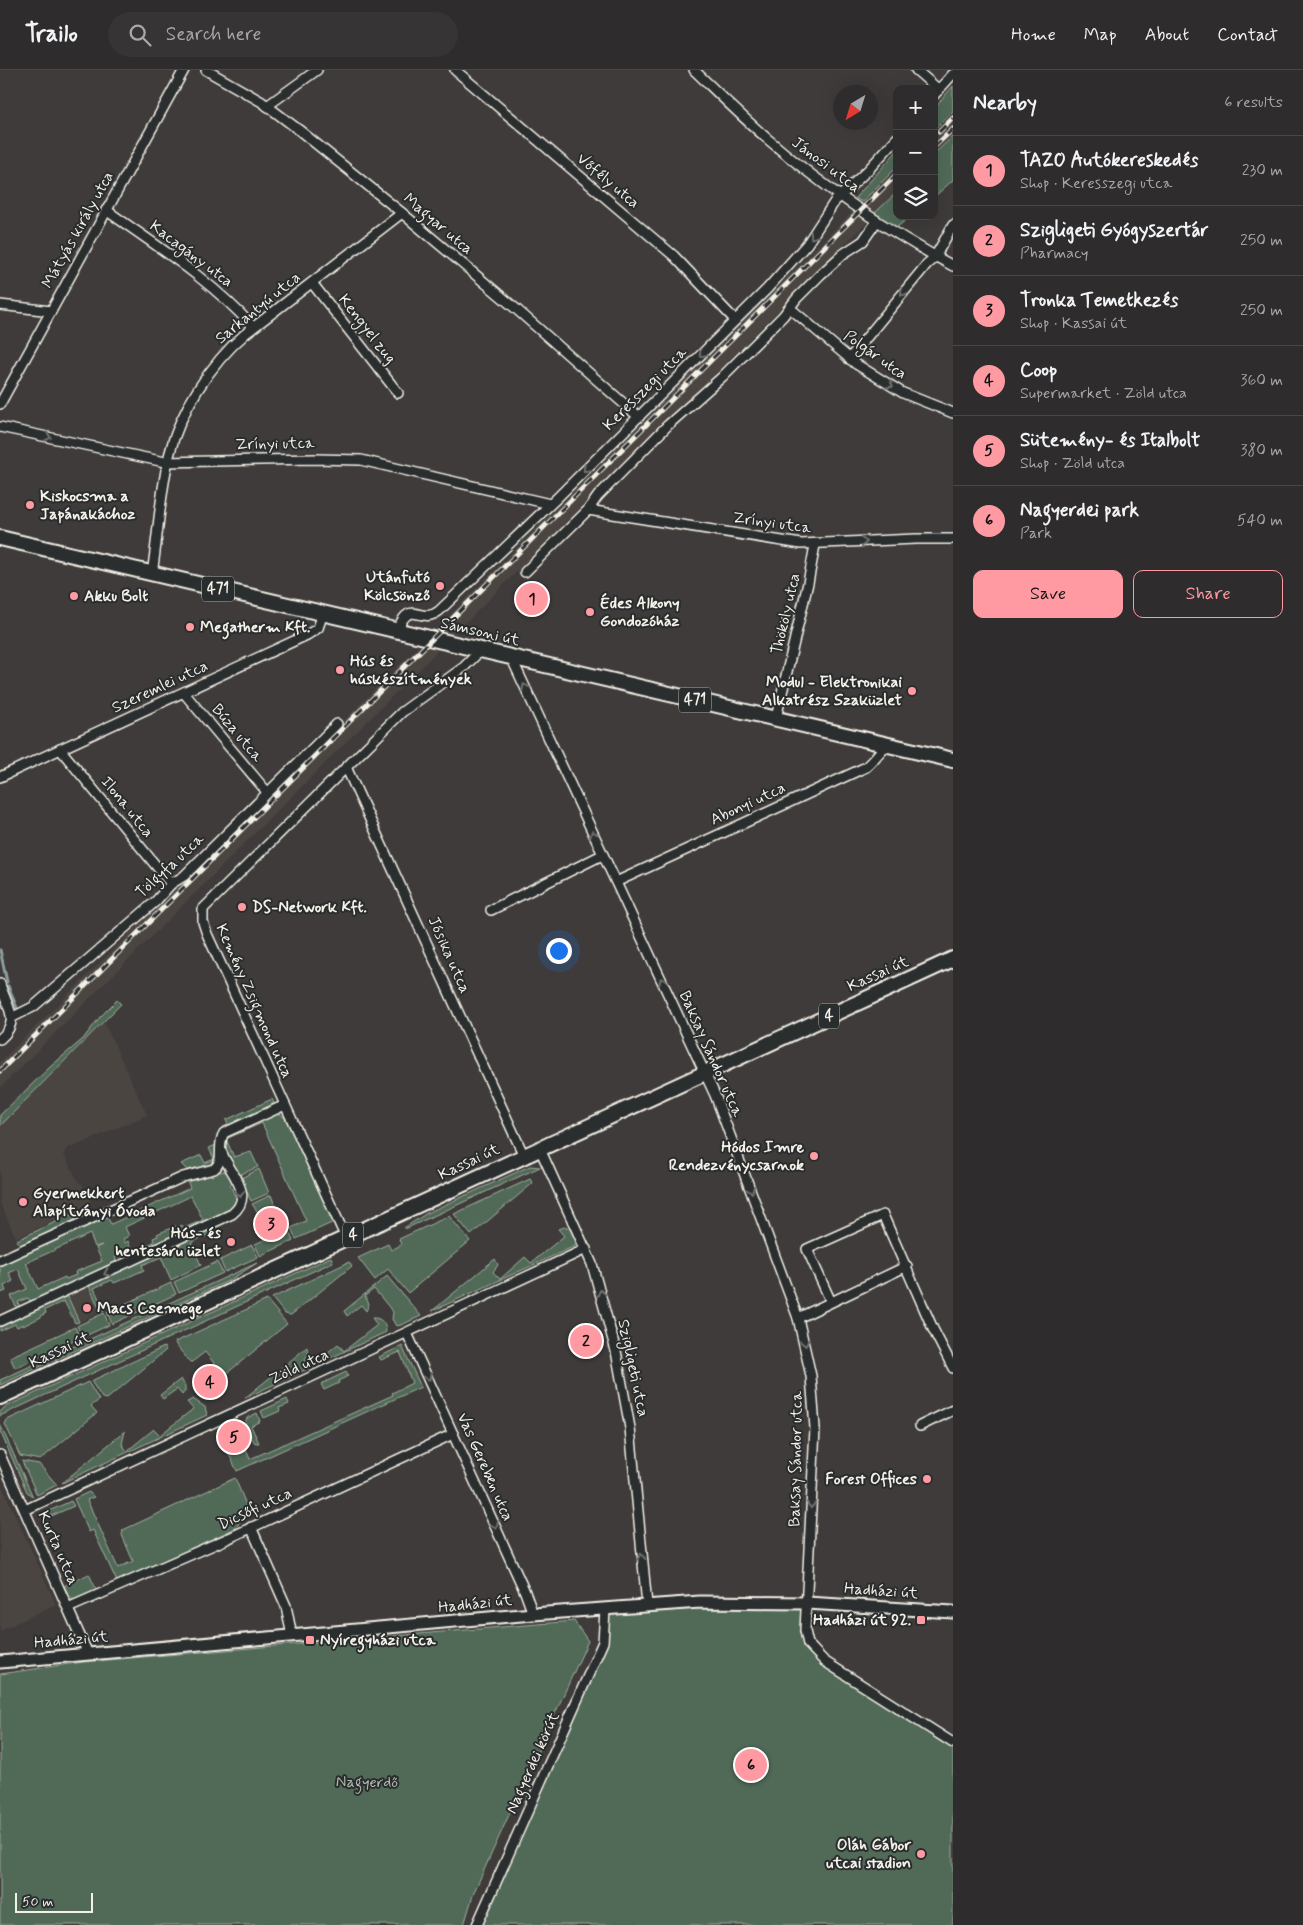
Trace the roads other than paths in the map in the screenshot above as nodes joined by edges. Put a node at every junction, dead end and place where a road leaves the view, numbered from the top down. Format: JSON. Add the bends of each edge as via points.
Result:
{"nodes":[{"id":1,"x":184,"y":70,"type":"edge"},
{"id":2,"x":206,"y":70,"type":"edge"},
{"id":3,"x":317,"y":70,"type":"edge"},
{"id":4,"x":456,"y":70,"type":"edge"},
{"id":5,"x":694,"y":70,"type":"edge"},
{"id":6,"x":916,"y":70,"type":"edge"},
{"id":7,"x":953,"y":74,"type":"edge"},
{"id":8,"x":929,"y":85,"type":"edge"},
{"id":9,"x":938,"y":91,"type":"edge"},
{"id":10,"x":267,"y":106,"type":"junction"},
{"id":11,"x":893,"y":142,"type":"edge"},
{"id":12,"x":840,"y":196,"type":"junction"},
{"id":13,"x":106,"y":210,"type":"junction"},
{"id":14,"x":402,"y":213,"type":"junction"},
{"id":15,"x":876,"y":221,"type":"junction"},
{"id":16,"x":953,"y":225,"type":"edge"},
{"id":17,"x":935,"y":257,"type":"junction"},
{"id":18,"x":953,"y":266,"type":"edge"},
{"id":19,"x":312,"y":283,"type":"junction"},
{"id":20,"x":0,"y":305,"type":"edge"},
{"id":21,"x":790,"y":308,"type":"junction"},
{"id":22,"x":51,"y":310,"type":"junction"},
{"id":23,"x":735,"y":320,"type":"junction"},
{"id":24,"x":253,"y":327,"type":"junction"},
{"id":25,"x":849,"y":359,"type":"junction"},
{"id":26,"x":398,"y":393,"type":"dead end"},
{"id":27,"x":0,"y":404,"type":"edge"},
{"id":28,"x":953,"y":413,"type":"edge"},
{"id":29,"x":639,"y":417,"type":"junction"},
{"id":30,"x":0,"y":426,"type":"edge"},
{"id":31,"x":167,"y":462,"type":"junction"},
{"id":32,"x":550,"y":504,"type":"junction"},
{"id":33,"x":588,"y":510,"type":"junction"},
{"id":34,"x":0,"y":538,"type":"edge"},
{"id":35,"x":953,"y":539,"type":"edge"},
{"id":36,"x":815,"y":545,"type":"junction"},
{"id":37,"x":525,"y":572,"type":"dead end"},
{"id":38,"x":152,"y":574,"type":"junction"},
{"id":39,"x":322,"y":614,"type":"junction"},
{"id":40,"x":397,"y":631,"type":"junction"},
{"id":41,"x":481,"y":650,"type":"junction"},
{"id":42,"x":511,"y":657,"type":"junction"},
{"id":43,"x":184,"y":692,"type":"junction"},
{"id":44,"x":776,"y":718,"type":"junction"},
{"id":45,"x":338,"y":724,"type":"dead end"},
{"id":46,"x":887,"y":744,"type":"junction"},
{"id":47,"x":60,"y":749,"type":"junction"},
{"id":48,"x":953,"y":760,"type":"edge"},
{"id":49,"x":346,"y":766,"type":"junction"},
{"id":50,"x":0,"y":777,"type":"edge"},
{"id":51,"x":267,"y":792,"type":"junction"},
{"id":52,"x":602,"y":856,"type":"junction"},
{"id":53,"x":616,"y":882,"type":"junction"},
{"id":54,"x":171,"y":884,"type":"junction"},
{"id":55,"x":491,"y":910,"type":"dead end"},
{"id":56,"x":953,"y":959,"type":"edge"},
{"id":57,"x":1,"y":990,"type":"edge"},
{"id":58,"x":12,"y":1021,"type":"junction"},
{"id":59,"x":0,"y":1039,"type":"edge"},
{"id":60,"x":705,"y":1072,"type":"junction"},
{"id":61,"x":285,"y":1105,"type":"junction"},
{"id":62,"x":540,"y":1149,"type":"junction"},
{"id":63,"x":221,"y":1150,"type":"junction"},
{"id":64,"x":524,"y":1156,"type":"junction"},
{"id":65,"x":346,"y":1238,"type":"junction"},
{"id":66,"x":586,"y":1249,"type":"junction"},
{"id":67,"x":0,"y":1260,"type":"edge"},
{"id":68,"x":907,"y":1266,"type":"junction"},
{"id":69,"x":831,"y":1302,"type":"junction"},
{"id":70,"x":798,"y":1318,"type":"junction"},
{"id":71,"x":0,"y":1321,"type":"edge"},
{"id":72,"x":407,"y":1333,"type":"junction"},
{"id":73,"x":953,"y":1368,"type":"edge"},
{"id":74,"x":0,"y":1397,"type":"edge"},
{"id":75,"x":953,"y":1410,"type":"edge"},
{"id":76,"x":920,"y":1426,"type":"dead end"},
{"id":77,"x":454,"y":1434,"type":"junction"},
{"id":78,"x":0,"y":1455,"type":"edge"},
{"id":79,"x":25,"y":1510,"type":"junction"},
{"id":80,"x":251,"y":1528,"type":"junction"},
{"id":81,"x":807,"y":1603,"type":"junction"},
{"id":82,"x":647,"y":1605,"type":"junction"},
{"id":83,"x":68,"y":1608,"type":"junction"},
{"id":84,"x":606,"y":1610,"type":"junction"},
{"id":85,"x":953,"y":1612,"type":"edge"},
{"id":86,"x":533,"y":1614,"type":"junction"},
{"id":87,"x":292,"y":1636,"type":"junction"},
{"id":88,"x":88,"y":1654,"type":"junction"},
{"id":89,"x":0,"y":1662,"type":"edge"},
{"id":90,"x":953,"y":1744,"type":"edge"},
{"id":91,"x":477,"y":1925,"type":"edge"}],
"edges":[{"from":1,"to":13,"type":"street","name":"Mátyás király utca"},
{"from":2,"to":10,"type":"street","name":"Magyar utca"},
{"from":3,"to":10,"type":"street"},
{"from":4,"to":23,"type":"street","name":"Vőfély utca","via":[[674,256]]},
{"from":5,"to":12,"type":"street","name":"Jánosi utca","via":[[776,146]]},
{"from":6,"to":8,"type":"street"},
{"from":7,"to":9,"type":"street"},
{"from":10,"to":14,"type":"street","name":"Magyar utca"},
{"from":11,"to":12,"type":"street","name":"Keresszegi utca"},
{"from":12,"to":15,"type":"street","name":"Jánosi utca"},
{"from":12,"to":23,"type":"street","name":"Keresszegi utca","one_way":true,"via":[[790,264]]},
{"from":13,"to":22,"type":"street","name":"Mátyás király utca"},
{"from":13,"to":24,"type":"street","name":"Kacagány utca","via":[[199,276]]},
{"from":14,"to":19,"type":"street","name":"Sarkantyú utca"},
{"from":14,"to":29,"type":"street","name":"Magyar utca"},
{"from":15,"to":17,"type":"street","name":"Jánosi utca"},
{"from":15,"to":21,"type":"street","via":[[863,241],[820,275]]},
{"from":16,"to":17,"type":"street"},
{"from":17,"to":18,"type":"street","name":"Jánosi utca"},
{"from":17,"to":25,"type":"street","one_way":true},
{"from":19,"to":24,"type":"street","name":"Sarkantyú utca"},
{"from":19,"to":26,"type":"street","name":"Kengyel zug"},
{"from":20,"to":22,"type":"street"},
{"from":21,"to":25,"type":"street","name":"Polgár utca"},
{"from":21,"to":33,"type":"street","via":[[708,391],[668,425]]},
{"from":22,"to":27,"type":"street","name":"Mátyás király utca"},
{"from":23,"to":29,"type":"street","name":"Keresszegi utca","one_way":true},
{"from":24,"to":31,"type":"street","name":"Sarkantyú utca","via":[[227,350],[200,388],[182,420]]},
{"from":25,"to":28,"type":"street","name":"Polgár utca","one_way":true,"via":[[903,393]]},
{"from":29,"to":32,"type":"street","name":"Keresszegi utca","one_way":true},
{"from":30,"to":31,"type":"street","name":"Zrínyi utca","one_way":true},
{"from":31,"to":32,"type":"street","name":"Zrínyi utca","via":[[348,458]]},
{"from":31,"to":38,"type":"street","name":"Sarkantyú utca"},
{"from":32,"to":40,"type":"street","name":"Keresszegi utca","via":[[439,611],[429,616],[406,614]]},
{"from":33,"to":36,"type":"street","name":"Zrínyi utca","via":[[778,542]]},
{"from":33,"to":37,"type":"street"},
{"from":34,"to":38,"type":"main road","name":"Sámsoni út","number":"471"},
{"from":36,"to":35,"type":"street","name":"Zrínyi utca","one_way":true},
{"from":36,"to":44,"type":"street","name":"Thököly utca"},
{"from":38,"to":39,"type":"main road","name":"Sámsoni út","number":"471"},
{"from":39,"to":40,"type":"main road","name":"Sámsoni út","number":"471"},
{"from":39,"to":43,"type":"street","name":"Szeremlei utca","via":[[314,631]]},
{"from":40,"to":41,"type":"main road","name":"Sámsoni út","number":"471"},
{"from":41,"to":42,"type":"main road","name":"Sámsoni út","number":"471"},
{"from":41,"to":49,"type":"street","via":[[464,667],[408,707]]},
{"from":42,"to":44,"type":"main road","name":"Sámsoni út","number":"471"},
{"from":52,"to":42,"type":"street","name":"Baksay Sándor utca","one_way":true},
{"from":43,"to":47,"type":"street","name":"Szeremlei utca"},
{"from":43,"to":51,"type":"street","name":"Búza utca"},
{"from":44,"to":46,"type":"main road","name":"Sámsoni út","number":"471"},
{"from":45,"to":51,"type":"street","name":"Tölgyfa utca"},
{"from":46,"to":48,"type":"main road","name":"Sámsoni út","number":"471"},
{"from":46,"to":53,"type":"street","name":"Abonyi utca","via":[[866,767]]},
{"from":47,"to":50,"type":"street","name":"Szeremlei utca"},
{"from":47,"to":54,"type":"street","name":"Ilona utca"},
{"from":49,"to":61,"type":"street","name":"Kemény Zsigmond utca","via":[[203,908],[205,930]]},
{"from":49,"to":64,"type":"street","name":"Jósika utca"},
{"from":51,"to":54,"type":"street","name":"Tölgyfa utca","via":[[184,876]]},
{"from":52,"to":53,"type":"street","name":"Baksay Sándor utca"},
{"from":52,"to":55,"type":"street"},
{"from":60,"to":53,"type":"street","name":"Baksay Sándor utca","one_way":true},
{"from":54,"to":58,"type":"street","name":"Tölgyfa utca","via":[[156,901],[38,1003]]},
{"from":56,"to":60,"type":"main road","name":"Kassai út","number":"4"},
{"from":57,"to":58,"type":"street"},
{"from":58,"to":59,"type":"street","name":"Tölgyfa utca"},
{"from":60,"to":62,"type":"main road","name":"Kassai út","number":"4"},
{"from":60,"to":70,"type":"street","name":"Baksay Sándor utca","one_way":true},
{"from":61,"to":63,"type":"street","via":[[226,1131],[221,1138]]},
{"from":61,"to":65,"type":"street","name":"Kemény Zsigmond utca"},
{"from":62,"to":64,"type":"main road","name":"Kassai út","number":"4"},
{"from":62,"to":66,"type":"street","name":"Szigligeti utca"},
{"from":63,"to":67,"type":"street","via":[[219,1163],[212,1170],[183,1177]]},
{"from":63,"to":71,"type":"street","one_way":true,"via":[[241,1190],[240,1205],[232,1214]]},
{"from":64,"to":65,"type":"main road","name":"Kassai út","number":"4"},
{"from":65,"to":74,"type":"main road","name":"Kassai út","number":"4"},
{"from":66,"to":72,"type":"street","name":"Zöld utca"},
{"from":82,"to":66,"type":"street","name":"Szigligeti utca","one_way":true,"via":[[625,1396],[616,1351]]},
{"from":68,"to":69,"type":"street"},
{"from":68,"to":69,"type":"street","via":[[884,1215],[807,1249]]},
{"from":68,"to":73,"type":"street"},
{"from":69,"to":70,"type":"street"},
{"from":70,"to":81,"type":"street","name":"Baksay Sándor utca","one_way":true,"via":[[809,1364],[814,1414]]},
{"from":72,"to":77,"type":"street","name":"Vas Gereben utca","one_way":true},
{"from":72,"to":79,"type":"street","name":"Zöld utca"},
{"from":75,"to":76,"type":"street"},
{"from":77,"to":80,"type":"street","name":"Dicsőfi utca"},
{"from":77,"to":86,"type":"street","name":"Vas Gereben utca","one_way":true},
{"from":78,"to":79,"type":"street","name":"Kurta utca"},
{"from":79,"to":83,"type":"street","name":"Kurta utca"},
{"from":80,"to":83,"type":"street","name":"Dicsőfi utca"},
{"from":80,"to":87,"type":"street","via":[[286,1606]]},
{"from":81,"to":82,"type":"street","name":"Hadházi út","via":[[721,1601]]},
{"from":81,"to":85,"type":"street","name":"Hadházi út"},
{"from":81,"to":90,"type":"street","via":[[804,1631],[808,1644],[824,1661]]},
{"from":82,"to":84,"type":"street","name":"Hadházi út"},
{"from":83,"to":88,"type":"street","name":"Kurta utca"},
{"from":84,"to":86,"type":"street","name":"Hadházi út"},
{"from":84,"to":91,"type":"street","name":"Nagyerdei körút","via":[[603,1642]]},
{"from":86,"to":87,"type":"street","name":"Hadházi út"},
{"from":87,"to":88,"type":"street","name":"Hadházi út"},
{"from":88,"to":89,"type":"street","name":"Hadházi út"}]}
